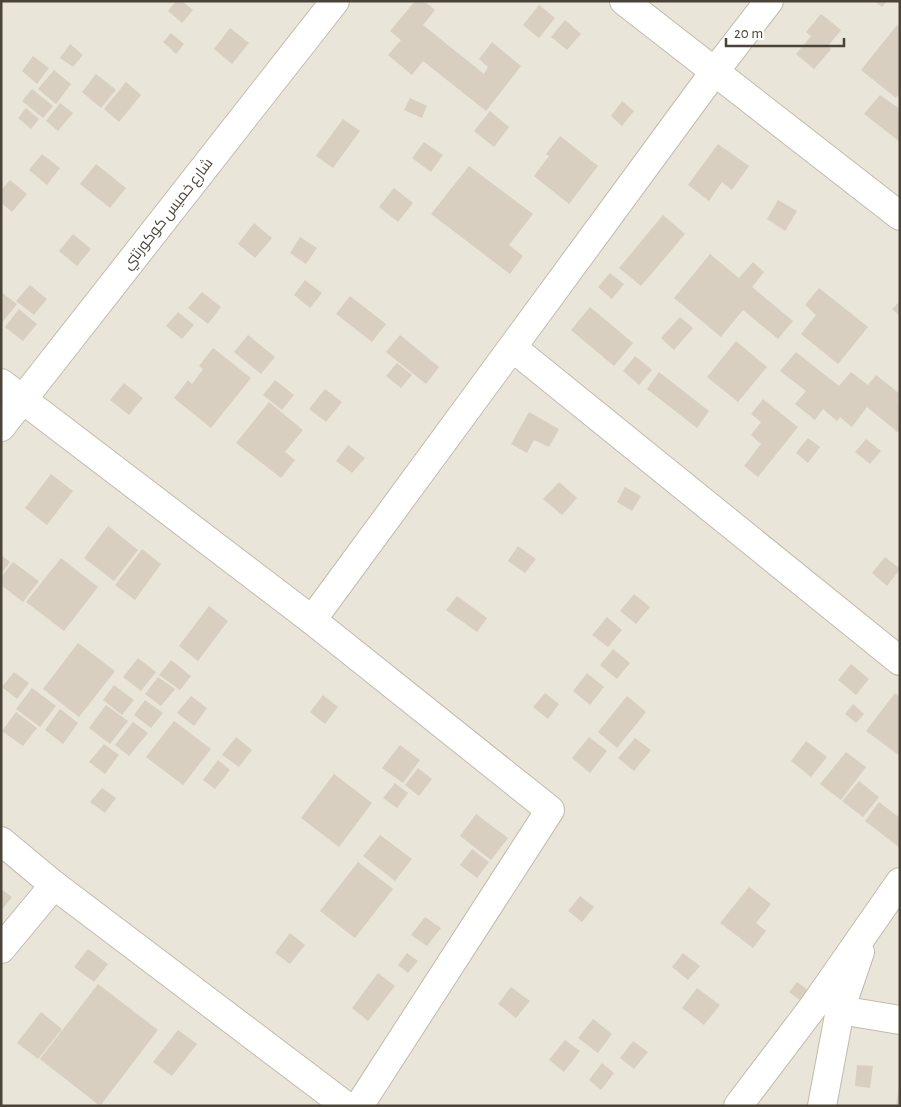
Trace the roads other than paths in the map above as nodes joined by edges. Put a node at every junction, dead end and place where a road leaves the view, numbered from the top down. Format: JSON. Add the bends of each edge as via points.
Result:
{"nodes":[{"id":1,"x":335,"y":1,"type":"edge"},
{"id":2,"x":624,"y":1,"type":"edge"},
{"id":3,"x":768,"y":1,"type":"edge"},
{"id":4,"x":715,"y":71,"type":"junction"},
{"id":5,"x":900,"y":216,"type":"edge"},
{"id":6,"x":513,"y":348,"type":"junction"},
{"id":7,"x":1,"y":383,"type":"edge"},
{"id":8,"x":23,"y":400,"type":"junction"},
{"id":9,"x":1,"y":427,"type":"edge"},
{"id":10,"x":312,"y":620,"type":"junction"},
{"id":11,"x":900,"y":662,"type":"edge"},
{"id":12,"x":1,"y":841,"type":"edge"},
{"id":13,"x":900,"y":882,"type":"edge"},
{"id":14,"x":54,"y":885,"type":"junction"},
{"id":15,"x":872,"y":920,"type":"junction"},
{"id":16,"x":1,"y":949,"type":"edge"},
{"id":17,"x":840,"y":1010,"type":"junction"},
{"id":18,"x":900,"y":1020,"type":"edge"},
{"id":19,"x":346,"y":1106,"type":"edge"},
{"id":20,"x":359,"y":1106,"type":"edge"},
{"id":21,"x":738,"y":1106,"type":"edge"},
{"id":22,"x":822,"y":1106,"type":"edge"}],
"edges":[{"from":1,"to":8,"type":"street","name":"شارع خميس كوكورتني"},
{"from":2,"to":4,"type":"street"},
{"from":3,"to":4,"type":"street"},
{"from":4,"to":5,"type":"street"},
{"from":4,"to":6,"type":"street"},
{"from":6,"to":10,"type":"street"},
{"from":6,"to":11,"type":"street"},
{"from":7,"to":8,"type":"street"},
{"from":8,"to":9,"type":"street","name":"شارع خميس كوكورتني"},
{"from":8,"to":10,"type":"street"},
{"from":10,"to":20,"type":"street","via":[[550,810]]},
{"from":12,"to":14,"type":"street"},
{"from":13,"to":15,"type":"street"},
{"from":14,"to":16,"type":"street"},
{"from":14,"to":19,"type":"street"},
{"from":15,"to":17,"type":"street"},
{"from":15,"to":21,"type":"street","via":[[813,1007]]},
{"from":17,"to":18,"type":"street"},
{"from":17,"to":22,"type":"street"}]}
